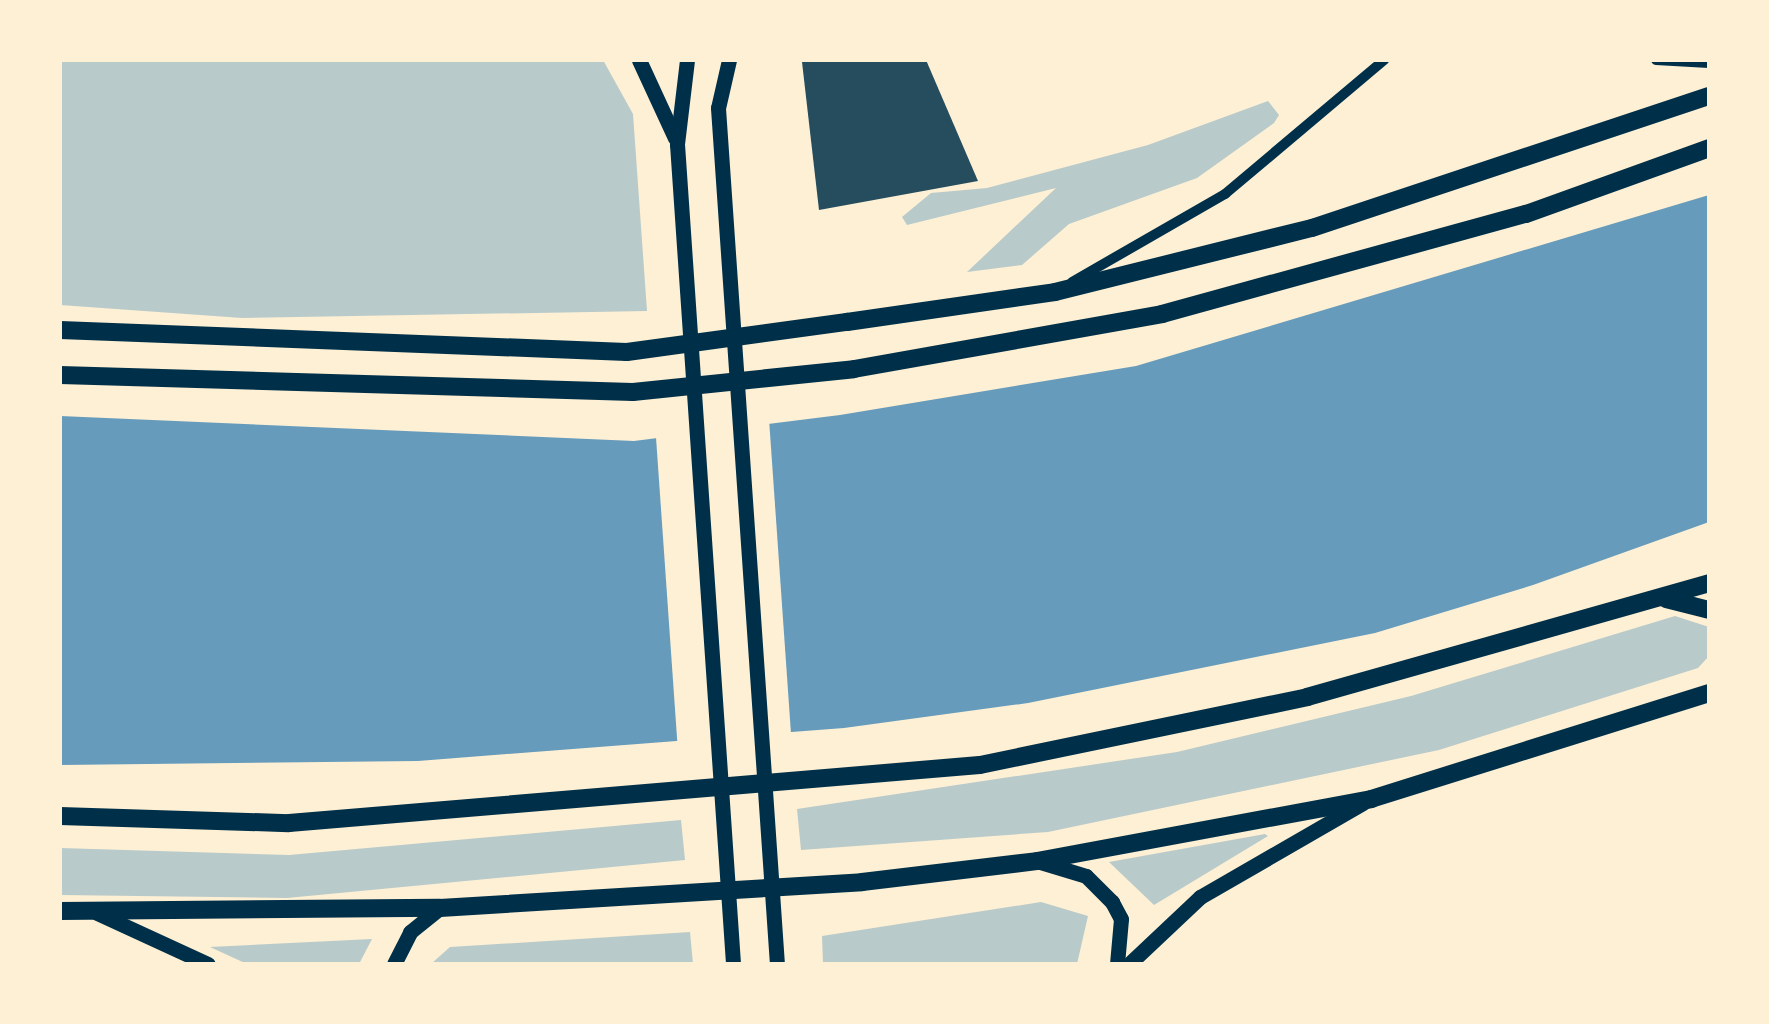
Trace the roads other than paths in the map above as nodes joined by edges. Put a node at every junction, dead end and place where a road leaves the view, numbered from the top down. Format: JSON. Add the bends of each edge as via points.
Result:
{"nodes":[{"id":1,"x":639,"y":60,"type":"edge"},
{"id":2,"x":687,"y":60,"type":"edge"},
{"id":3,"x":729,"y":60,"type":"edge"},
{"id":4,"x":1384,"y":60,"type":"edge"},
{"id":5,"x":1656,"y":60,"type":"edge"},
{"id":6,"x":1709,"y":62,"type":"edge"},
{"id":7,"x":1709,"y":96,"type":"edge"},
{"id":8,"x":672,"y":111,"type":"junction"},
{"id":9,"x":1709,"y":148,"type":"edge"},
{"id":10,"x":1055,"y":292,"type":"junction"},
{"id":11,"x":60,"y":330,"type":"edge"},
{"id":12,"x":60,"y":375,"type":"edge"},
{"id":13,"x":1709,"y":583,"type":"edge"},
{"id":14,"x":1662,"y":599,"type":"junction"},
{"id":15,"x":1709,"y":610,"type":"edge"},
{"id":16,"x":1709,"y":693,"type":"edge"},
{"id":17,"x":1371,"y":799,"type":"junction"},
{"id":18,"x":60,"y":816,"type":"edge"},
{"id":19,"x":1037,"y":861,"type":"junction"},
{"id":20,"x":440,"y":908,"type":"junction"},
{"id":21,"x":60,"y":911,"type":"edge"},
{"id":22,"x":96,"y":913,"type":"junction"},
{"id":23,"x":208,"y":964,"type":"edge"},
{"id":24,"x":394,"y":964,"type":"edge"},
{"id":25,"x":733,"y":964,"type":"edge"},
{"id":26,"x":778,"y":964,"type":"edge"},
{"id":27,"x":1117,"y":964,"type":"edge"},
{"id":28,"x":1129,"y":964,"type":"edge"}],
"edges":[{"from":1,"to":8,"type":"main road"},
{"from":2,"to":8,"type":"main road"},
{"from":3,"to":26,"type":"main road","via":[[718,108]]},
{"from":4,"to":10,"type":"street","via":[[1225,194]]},
{"from":5,"to":6,"type":"street"},
{"from":7,"to":10,"type":"main road","via":[[1502,172]]},
{"from":8,"to":25,"type":"main road"},
{"from":9,"to":12,"type":"main road","via":[[1526,214],[1162,314],[854,370],[633,392]]},
{"from":10,"to":11,"type":"main road","via":[[627,352]]},
{"from":13,"to":14,"type":"main road"},
{"from":14,"to":15,"type":"main road"},
{"from":14,"to":18,"type":"main road","via":[[1307,697],[980,766],[308,822]]},
{"from":16,"to":17,"type":"main road"},
{"from":17,"to":19,"type":"main road"},
{"from":17,"to":28,"type":"main road","via":[[1200,897]]},
{"from":19,"to":20,"type":"main road","via":[[862,882]]},
{"from":19,"to":27,"type":"main road","via":[[1086,876],[1112,902],[1121,919]]},
{"from":20,"to":22,"type":"main road"},
{"from":20,"to":24,"type":"main road","via":[[410,932]]},
{"from":21,"to":22,"type":"main road"},
{"from":22,"to":23,"type":"main road"}]}
